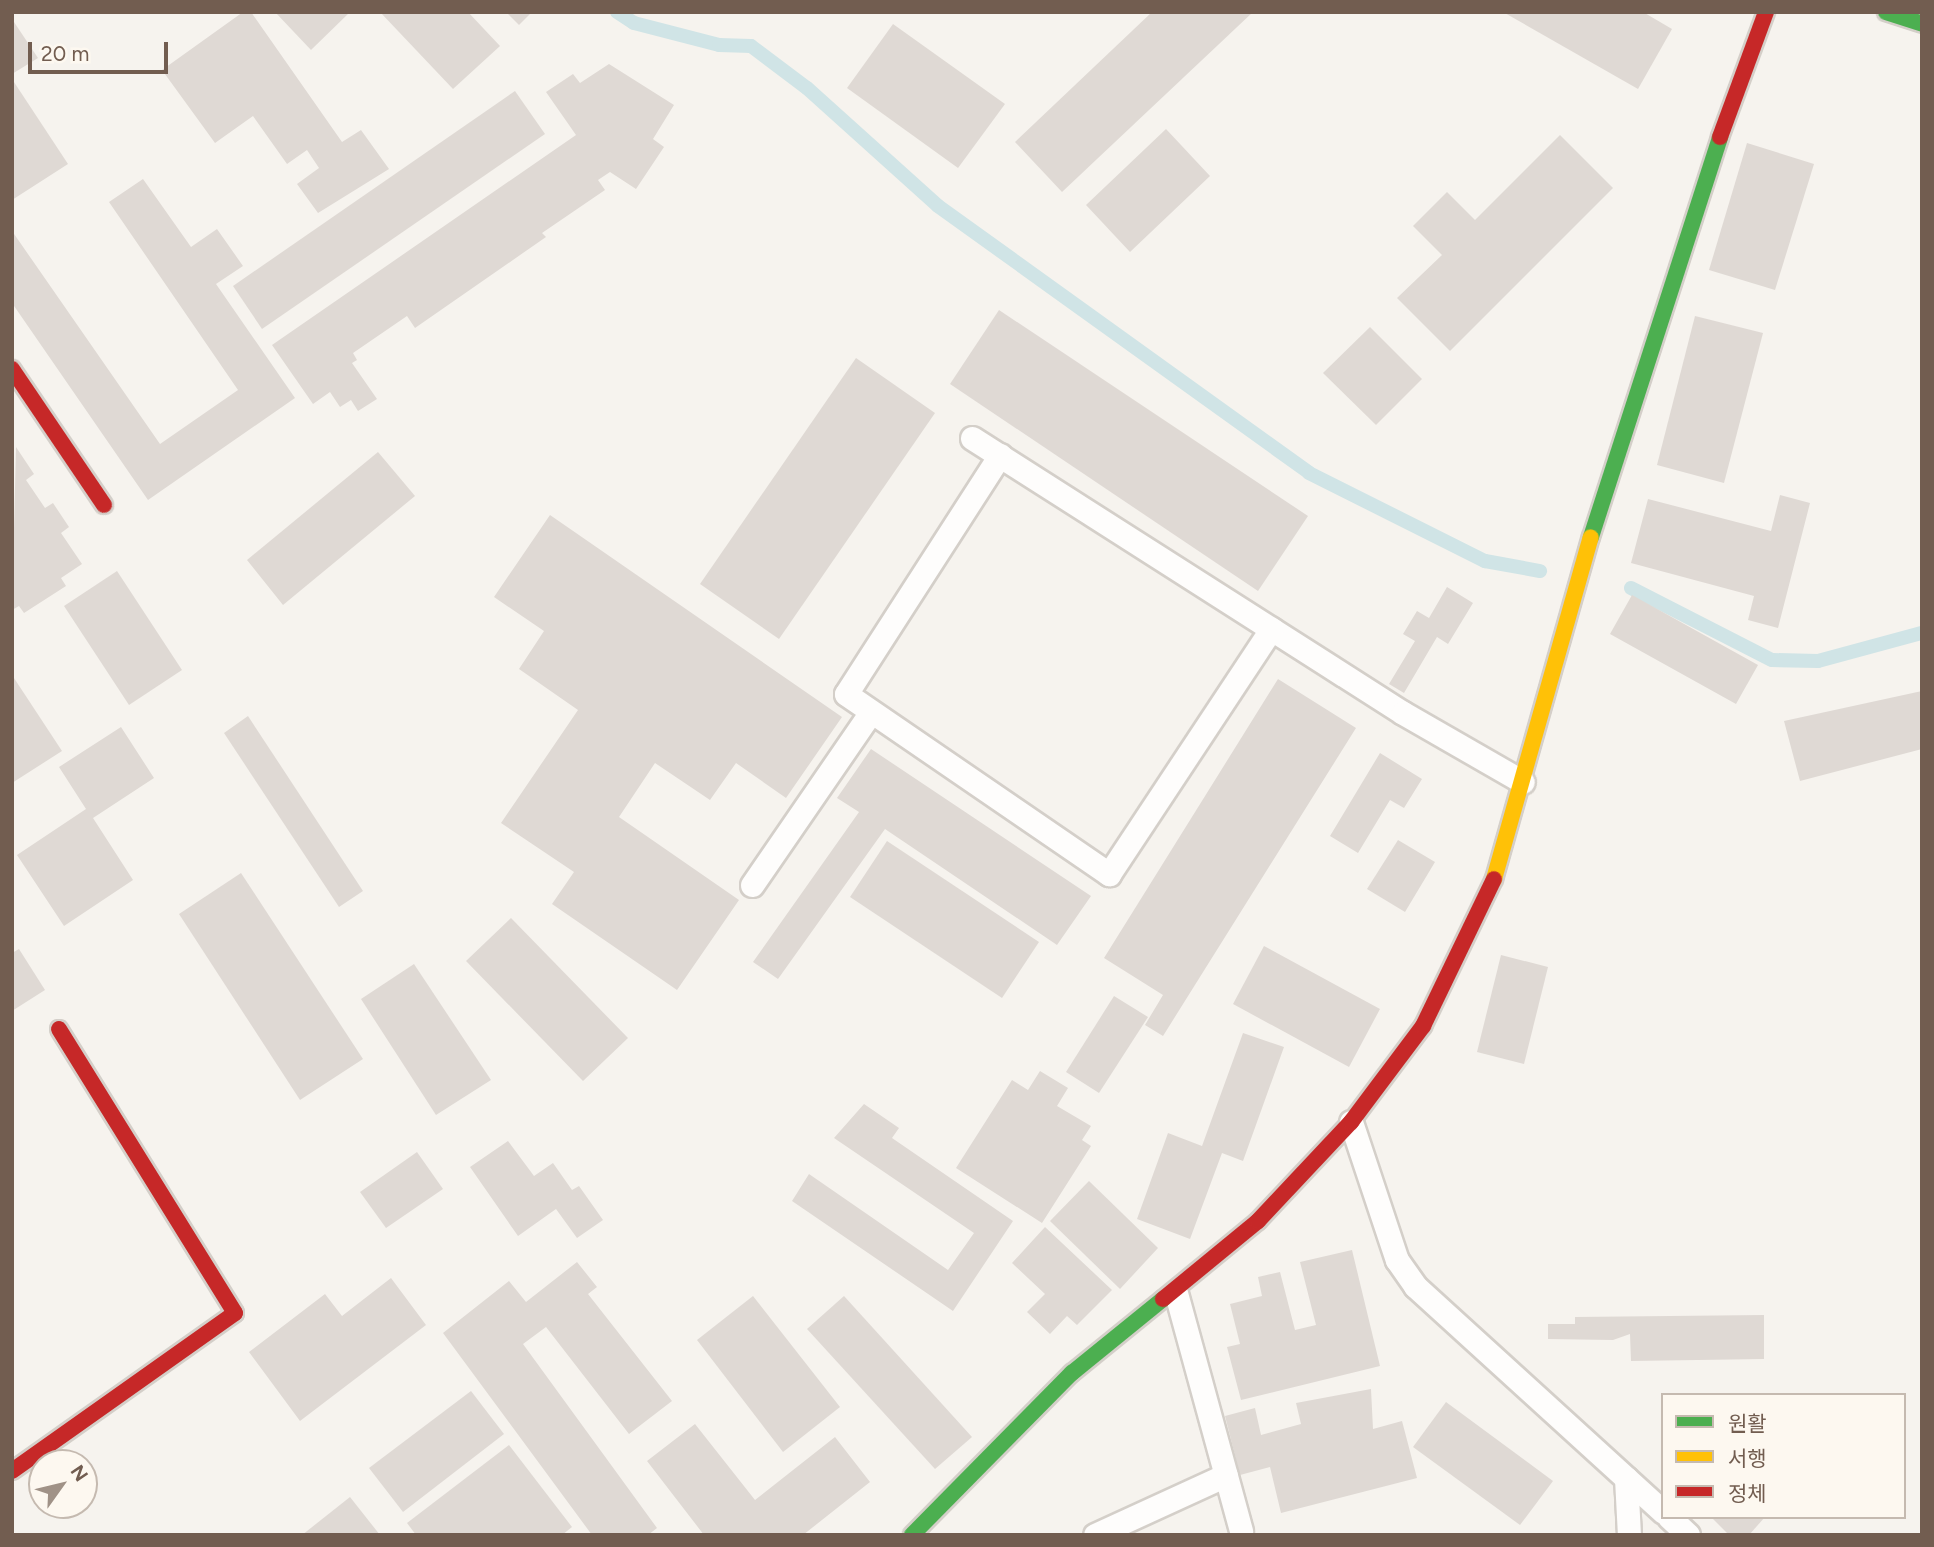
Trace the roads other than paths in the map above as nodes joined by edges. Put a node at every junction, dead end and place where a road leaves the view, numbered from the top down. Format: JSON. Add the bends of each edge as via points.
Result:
{"nodes":[{"id":1,"x":1766,"y":12,"type":"edge"},
{"id":2,"x":1886,"y":12,"type":"edge"},
{"id":3,"x":1922,"y":24,"type":"edge"},
{"id":4,"x":12,"y":369,"type":"edge"},
{"id":5,"x":972,"y":438,"type":"dead end"},
{"id":6,"x":1000,"y":455,"type":"junction"},
{"id":7,"x":104,"y":505,"type":"dead end"},
{"id":8,"x":1271,"y":629,"type":"junction"},
{"id":9,"x":871,"y":712,"type":"junction"},
{"id":10,"x":1522,"y":782,"type":"junction"},
{"id":11,"x":752,"y":885,"type":"dead end"},
{"id":12,"x":59,"y":1029,"type":"dead end"},
{"id":13,"x":1351,"y":1122,"type":"junction"},
{"id":14,"x":1176,"y":1293,"type":"junction"},
{"id":15,"x":12,"y":1471,"type":"edge"},
{"id":16,"x":1226,"y":1475,"type":"junction"},
{"id":17,"x":1626,"y":1478,"type":"junction"},
{"id":18,"x":1661,"y":1510,"type":"edge"},
{"id":19,"x":1671,"y":1519,"type":"edge"},
{"id":20,"x":1241,"y":1531,"type":"dead end"},
{"id":21,"x":912,"y":1535,"type":"edge"},
{"id":22,"x":1095,"y":1535,"type":"edge"},
{"id":23,"x":1629,"y":1535,"type":"edge"},
{"id":24,"x":1688,"y":1535,"type":"edge"}],
"edges":[{"from":1,"to":10,"type":"street","via":[[1712,160],[1580,570]]},
{"from":2,"to":3,"type":"street"},
{"from":4,"to":7,"type":"street"},
{"from":5,"to":6,"type":"lane"},
{"from":6,"to":8,"type":"lane"},
{"from":6,"to":9,"type":"lane","via":[[846,694]]},
{"from":8,"to":9,"type":"lane","via":[[1109,874]]},
{"from":8,"to":10,"type":"lane"},
{"from":9,"to":11,"type":"lane"},
{"from":10,"to":13,"type":"street","via":[[1498,871],[1423,1026]]},
{"from":12,"to":15,"type":"street","via":[[235,1313]]},
{"from":13,"to":14,"type":"street","via":[[1258,1221]]},
{"from":13,"to":17,"type":"lane","via":[[1397,1260],[1415,1286]]},
{"from":14,"to":16,"type":"lane"},
{"from":14,"to":21,"type":"street","via":[[1072,1373]]},
{"from":16,"to":20,"type":"lane"},
{"from":16,"to":22,"type":"lane"},
{"from":17,"to":18,"type":"lane"},
{"from":17,"to":23,"type":"lane"},
{"from":19,"to":24,"type":"lane"}]}
